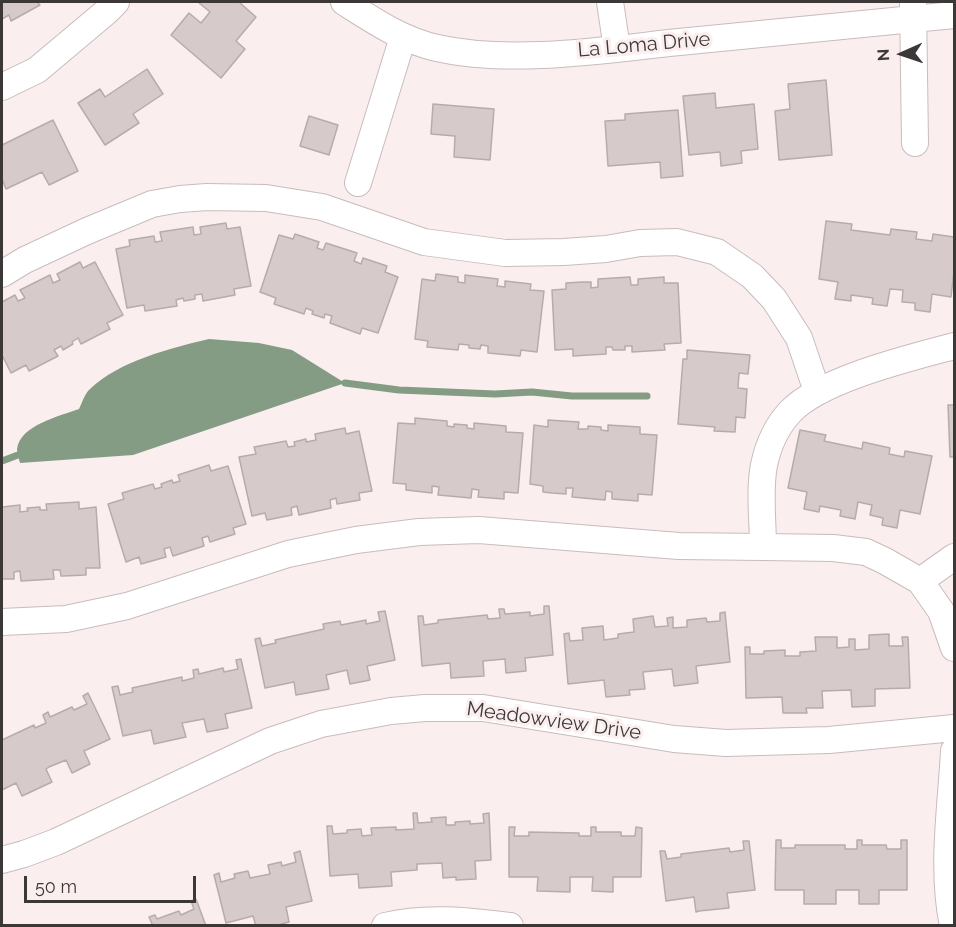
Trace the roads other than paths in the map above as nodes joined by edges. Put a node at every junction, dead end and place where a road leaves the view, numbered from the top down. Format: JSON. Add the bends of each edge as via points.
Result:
{"nodes":[{"id":1,"x":116,"y":2,"type":"edge"},
{"id":2,"x":344,"y":2,"type":"edge"},
{"id":3,"x":610,"y":2,"type":"edge"},
{"id":4,"x":914,"y":10,"type":"edge"},
{"id":5,"x":954,"y":15,"type":"edge"},
{"id":6,"x":403,"y":37,"type":"junction"},
{"id":7,"x":617,"y":49,"type":"junction"},
{"id":8,"x":2,"y":87,"type":"edge"},
{"id":9,"x":915,"y":143,"type":"dead end"},
{"id":10,"x":358,"y":183,"type":"dead end"},
{"id":11,"x":2,"y":274,"type":"edge"},
{"id":12,"x":954,"y":346,"type":"edge"},
{"id":13,"x":817,"y":391,"type":"junction"},
{"id":14,"x":763,"y":547,"type":"junction"},
{"id":15,"x":954,"y":557,"type":"edge"},
{"id":16,"x":920,"y":581,"type":"junction"},
{"id":17,"x":2,"y":622,"type":"edge"},
{"id":18,"x":954,"y":648,"type":"edge"},
{"id":19,"x":954,"y":728,"type":"edge"},
{"id":20,"x":954,"y":751,"type":"edge"},
{"id":21,"x":2,"y":860,"type":"edge"},
{"id":22,"x":385,"y":926,"type":"edge"},
{"id":23,"x":510,"y":926,"type":"edge"},
{"id":24,"x":953,"y":926,"type":"edge"}],
"edges":[{"from":1,"to":8,"type":"street","via":[[37,70]]},
{"from":2,"to":6,"type":"street","name":"La Loma Drive"},
{"from":3,"to":7,"type":"street"},
{"from":4,"to":5,"type":"street","name":"La Loma Drive"},
{"from":4,"to":7,"type":"street","name":"La Loma Drive"},
{"from":4,"to":9,"type":"street"},
{"from":6,"to":7,"type":"street","name":"La Loma Drive","via":[[438,48],[515,56]]},
{"from":6,"to":10,"type":"street"},
{"from":11,"to":13,"type":"street","via":[[87,231],[152,204],[207,197],[266,198],[322,207],[424,242],[505,253],[677,242],[717,252],[752,276],[774,299],[799,338]]},
{"from":12,"to":13,"type":"street"},
{"from":13,"to":14,"type":"street","via":[[790,412],[772,438],[764,466]]},
{"from":14,"to":16,"type":"street","via":[[866,552]]},
{"from":14,"to":17,"type":"street","via":[[679,546],[479,530],[419,532],[288,554],[127,606],[66,619]]},
{"from":15,"to":16,"type":"street"},
{"from":16,"to":18,"type":"street","via":[[941,611]]},
{"from":19,"to":21,"type":"street","name":"Meadowview Drive","via":[[829,740],[726,743],[674,740],[483,708],[391,711],[321,724],[270,741],[56,842]]},
{"from":20,"to":24,"type":"street","via":[[948,874]]},
{"from":22,"to":23,"type":"street","via":[[408,920],[456,919]]}]}
